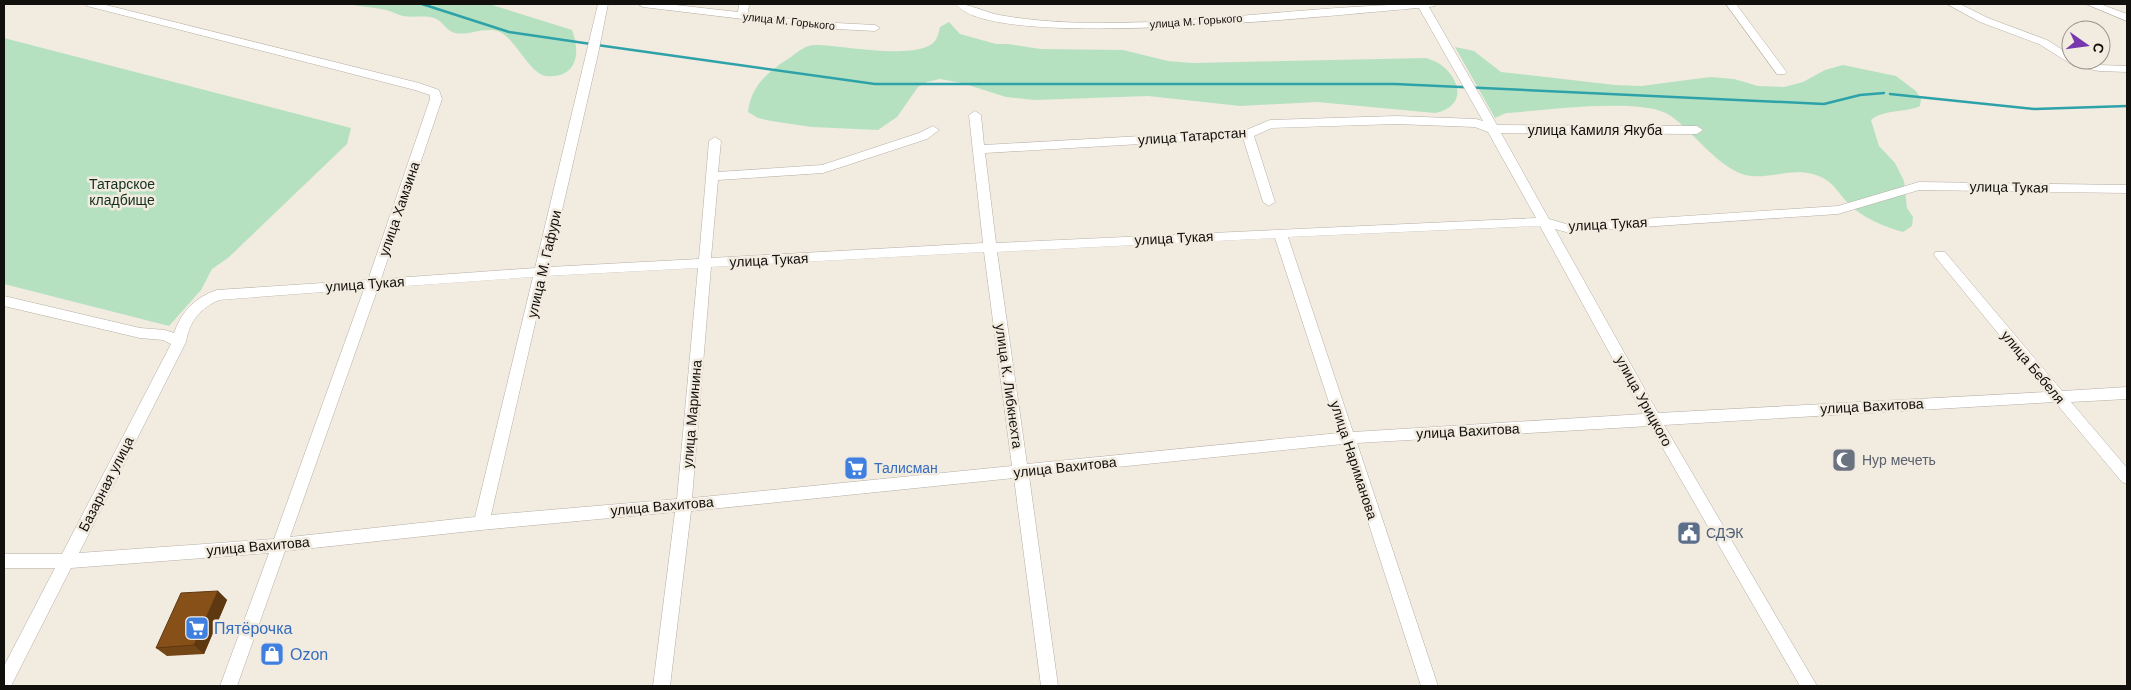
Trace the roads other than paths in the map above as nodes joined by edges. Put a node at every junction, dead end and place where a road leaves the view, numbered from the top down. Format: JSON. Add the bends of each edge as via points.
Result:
{"nodes":[{"id":1,"x":91,"y":4,"type":"edge"},
{"id":2,"x":603,"y":4,"type":"edge"},
{"id":3,"x":643,"y":4,"type":"edge"},
{"id":4,"x":744,"y":4,"type":"edge"},
{"id":5,"x":962,"y":4,"type":"edge"},
{"id":6,"x":1425,"y":4,"type":"edge"},
{"id":7,"x":1731,"y":4,"type":"edge"},
{"id":8,"x":1952,"y":4,"type":"edge"},
{"id":9,"x":2090,"y":4,"type":"edge"},
{"id":10,"x":1301,"y":9,"type":"edge"},
{"id":11,"x":743,"y":16,"type":"junction"},
{"id":12,"x":2127,"y":18,"type":"edge"},
{"id":13,"x":875,"y":28,"type":"dead end"},
{"id":14,"x":2127,"y":69,"type":"edge"},
{"id":15,"x":1781,"y":72,"type":"dead end"},
{"id":16,"x":975,"y":115,"type":"dead end"},
{"id":17,"x":1493,"y":129,"type":"junction"},
{"id":18,"x":933,"y":130,"type":"dead end"},
{"id":19,"x":1697,"y":130,"type":"dead end"},
{"id":20,"x":1248,"y":134,"type":"junction"},
{"id":21,"x":715,"y":141,"type":"dead end"},
{"id":22,"x":979,"y":149,"type":"junction"},
{"id":23,"x":712,"y":176,"type":"junction"},
{"id":24,"x":2127,"y":189,"type":"edge"},
{"id":25,"x":1269,"y":202,"type":"dead end"},
{"id":26,"x":1545,"y":222,"type":"junction"},
{"id":27,"x":1280,"y":233,"type":"junction"},
{"id":28,"x":990,"y":248,"type":"junction"},
{"id":29,"x":1940,"y":255,"type":"dead end"},
{"id":30,"x":705,"y":264,"type":"junction"},
{"id":31,"x":542,"y":272,"type":"junction"},
{"id":32,"x":373,"y":283,"type":"junction"},
{"id":33,"x":217,"y":295,"type":"joint"},
{"id":34,"x":4,"y":301,"type":"edge"},
{"id":35,"x":179,"y":342,"type":"junction"},
{"id":36,"x":2127,"y":393,"type":"edge"},
{"id":37,"x":2058,"y":396,"type":"junction"},
{"id":38,"x":1654,"y":420,"type":"junction"},
{"id":39,"x":1346,"y":438,"type":"junction"},
{"id":40,"x":1020,"y":471,"type":"junction"},
{"id":41,"x":2127,"y":478,"type":"edge"},
{"id":42,"x":684,"y":505,"type":"junction"},
{"id":43,"x":481,"y":523,"type":"junction"},
{"id":44,"x":280,"y":544,"type":"junction"},
{"id":45,"x":4,"y":561,"type":"edge"},
{"id":46,"x":67,"y":561,"type":"junction"},
{"id":47,"x":4,"y":683,"type":"edge"},
{"id":48,"x":229,"y":686,"type":"edge"},
{"id":49,"x":662,"y":686,"type":"edge"},
{"id":50,"x":1050,"y":686,"type":"edge"},
{"id":51,"x":1430,"y":686,"type":"edge"},
{"id":52,"x":1809,"y":686,"type":"edge"}],
"edges":[{"from":1,"to":32,"type":"street","name":"улица Хамзина","via":[[435,93],[436,99]]},
{"from":2,"to":31,"type":"street","name":"улица М. Гафури"},
{"from":3,"to":11,"type":"street","name":"улица М. Горького"},
{"from":4,"to":11,"type":"street"},
{"from":5,"to":10,"type":"street","name":"улица М. Горького","via":[[975,12],[994,17],[1066,26],[1138,25]]},
{"from":6,"to":10,"type":"street","name":"улица М. Горького"},
{"from":6,"to":17,"type":"street","name":"улица Урицкого"},
{"from":7,"to":15,"type":"street"},
{"from":8,"to":14,"type":"street","via":[[2043,42],[2078,64]]},
{"from":9,"to":12,"type":"street"},
{"from":11,"to":13,"type":"street","name":"улица М. Горького"},
{"from":16,"to":22,"type":"street","name":"улица К. Либкнехта"},
{"from":17,"to":19,"type":"street","name":"улица Камиля Якуба"},
{"from":17,"to":20,"type":"street","name":"улица Татарстан","via":[[1476,123],[1396,120],[1270,124]]},
{"from":17,"to":26,"type":"street","name":"улица Урицкого"},
{"from":18,"to":23,"type":"street","via":[[823,169]]},
{"from":20,"to":22,"type":"street","name":"улица Татарстан"},
{"from":20,"to":25,"type":"street"},
{"from":21,"to":23,"type":"street","name":"улица Маринина"},
{"from":22,"to":28,"type":"street","name":"улица К. Либкнехта"},
{"from":23,"to":30,"type":"street","name":"улица Маринина"},
{"from":24,"to":26,"type":"street","name":"улица Тукая","via":[[1918,186],[1838,210],[1566,228]]},
{"from":26,"to":27,"type":"street","name":"улица Тукая"},
{"from":26,"to":38,"type":"street","name":"улица Урицкого"},
{"from":27,"to":28,"type":"street","name":"улица Тукая"},
{"from":27,"to":39,"type":"street","name":"улица Нариманова"},
{"from":28,"to":30,"type":"street","name":"улица Тукая"},
{"from":28,"to":40,"type":"street","name":"улица К. Либкнехта"},
{"from":29,"to":37,"type":"street","name":"улица Бебеля"},
{"from":30,"to":31,"type":"street","name":"улица Тукая"},
{"from":30,"to":42,"type":"street","name":"улица Маринина"},
{"from":31,"to":32,"type":"street","name":"улица Тукая"},
{"from":31,"to":43,"type":"street","name":"улица М. Гафури"},
{"from":32,"to":33,"type":"street","name":"улица Тукая"},
{"from":32,"to":44,"type":"street","name":"улица Хамзина"},
{"from":33,"to":35,"type":"street","name":"Базарная улица","via":[[197,306],[179,331]]},
{"from":34,"to":35,"type":"street","via":[[140,333],[165,335]]},
{"from":35,"to":46,"type":"street","name":"Базарная улица"},
{"from":36,"to":37,"type":"street","name":"улица Вахитова"},
{"from":37,"to":38,"type":"street","name":"улица Вахитова"},
{"from":37,"to":41,"type":"street","name":"улица Бебеля"},
{"from":38,"to":39,"type":"street","name":"улица Вахитова"},
{"from":38,"to":52,"type":"street","name":"улица Урицкого"},
{"from":39,"to":40,"type":"street","name":"улица Вахитова"},
{"from":39,"to":51,"type":"street","name":"улица Нариманова"},
{"from":40,"to":42,"type":"street","name":"улица Вахитова"},
{"from":40,"to":50,"type":"street","name":"улица К. Либкнехта"},
{"from":42,"to":43,"type":"street","name":"улица Вахитова"},
{"from":42,"to":49,"type":"street","name":"улица Маринина"},
{"from":43,"to":44,"type":"street","name":"улица Вахитова"},
{"from":44,"to":46,"type":"street","name":"улица Вахитова"},
{"from":44,"to":48,"type":"street","name":"улица Хамзина"},
{"from":45,"to":46,"type":"street","name":"улица Вахитова"},
{"from":46,"to":47,"type":"street","name":"Базарная улица"}]}
